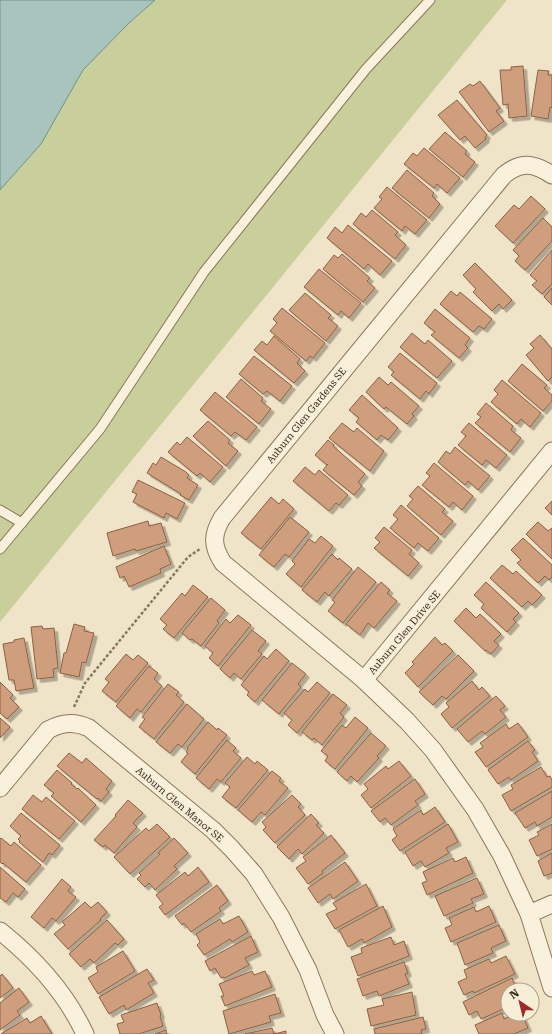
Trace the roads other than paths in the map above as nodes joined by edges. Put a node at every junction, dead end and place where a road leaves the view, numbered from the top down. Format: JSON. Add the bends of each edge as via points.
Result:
{"nodes":[{"id":1,"x":430,"y":0,"type":"edge"},
{"id":2,"x":552,"y":175,"type":"edge"},
{"id":3,"x":552,"y":452,"type":"edge"},
{"id":4,"x":0,"y":510,"type":"edge"},
{"id":5,"x":22,"y":523,"type":"junction"},
{"id":6,"x":0,"y":549,"type":"edge"},
{"id":7,"x":364,"y":680,"type":"junction"},
{"id":8,"x":0,"y":788,"type":"edge"},
{"id":9,"x":552,"y":904,"type":"edge"},
{"id":10,"x":529,"y":914,"type":"junction"},
{"id":11,"x":0,"y":931,"type":"edge"},
{"id":12,"x":552,"y":988,"type":"edge"},
{"id":13,"x":325,"y":1015,"type":"junction"},
{"id":14,"x":85,"y":1034,"type":"edge"},
{"id":15,"x":324,"y":1034,"type":"edge"},
{"id":16,"x":335,"y":1034,"type":"edge"}],
"edges":[{"from":1,"to":5,"type":"lane","via":[[366,69],[204,272],[100,429]]},
{"from":2,"to":7,"type":"street","name":"Auburn Glen Gardens SE","via":[[532,166],[521,166],[504,176],[222,518],[215,532],[217,554],[223,563]]},
{"from":3,"to":7,"type":"street","name":"Auburn Glen Drive SE"},
{"from":4,"to":5,"type":"lane"},
{"from":5,"to":6,"type":"lane"},
{"from":7,"to":10,"type":"street","name":"Auburn Glen Drive SE","via":[[433,750],[476,809],[502,856]]},
{"from":8,"to":13,"type":"street","name":"Auburn Glen Manor SE","via":[[44,735],[56,726],[76,723],[89,728],[213,830],[254,874],[281,917],[308,970]]},
{"from":9,"to":10,"type":"street"},
{"from":10,"to":12,"type":"street","name":"Auburn Glen Drive SE"},
{"from":11,"to":14,"type":"street","via":[[58,988]]},
{"from":13,"to":15,"type":"street","name":"Auburn Glen Manor SE"},
{"from":13,"to":16,"type":"street","name":"Auburn Glen Manor SE"}]}
